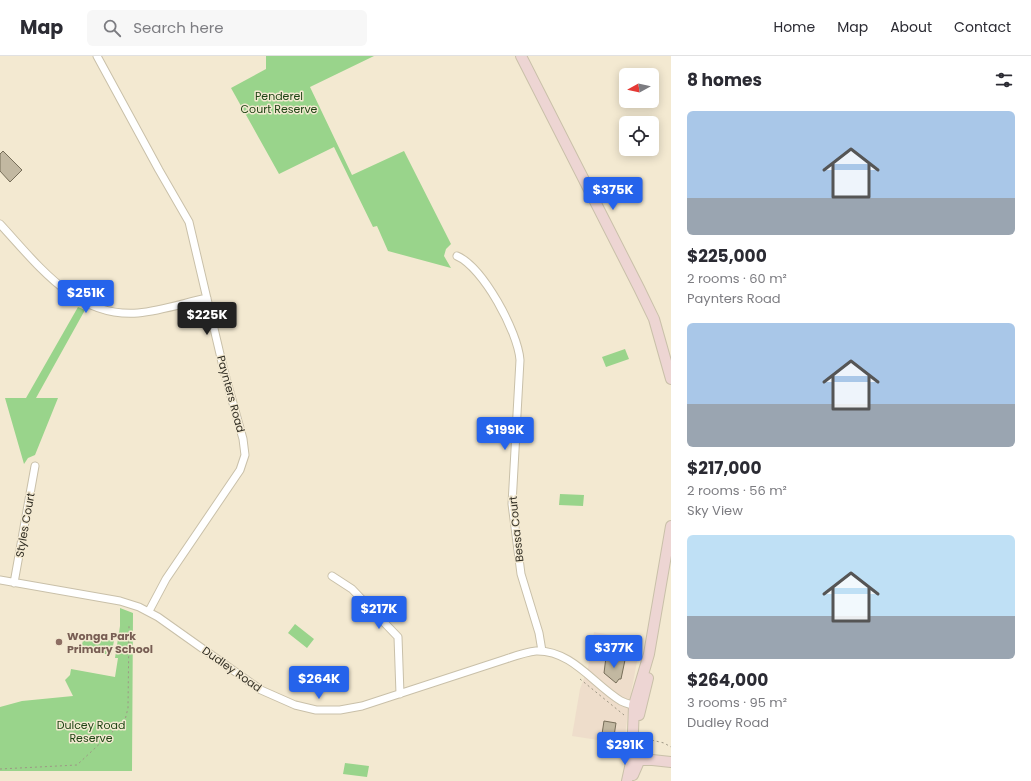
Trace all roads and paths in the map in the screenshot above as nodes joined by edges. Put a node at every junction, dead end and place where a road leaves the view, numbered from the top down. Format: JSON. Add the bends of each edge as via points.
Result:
{"nodes":[{"id":1,"x":97,"y":56,"type":"edge"},
{"id":2,"x":521,"y":56,"type":"edge"},
{"id":3,"x":0,"y":224,"type":"edge"},
{"id":4,"x":457,"y":256,"type":"dead end"},
{"id":5,"x":207,"y":298,"type":"junction"},
{"id":6,"x":671,"y":379,"type":"edge"},
{"id":7,"x":35,"y":466,"type":"dead end"},
{"id":8,"x":671,"y":526,"type":"edge"},
{"id":9,"x":332,"y":576,"type":"dead end"},
{"id":10,"x":0,"y":580,"type":"edge"},
{"id":11,"x":14,"y":583,"type":"junction"},
{"id":12,"x":149,"y":611,"type":"junction"},
{"id":13,"x":129,"y":626,"type":"dead end"},
{"id":14,"x":542,"y":651,"type":"junction"},
{"id":15,"x":580,"y":679,"type":"dead end"},
{"id":16,"x":400,"y":694,"type":"junction"},
{"id":17,"x":637,"y":706,"type":"junction"},
{"id":18,"x":627,"y":717,"type":"dead end"},
{"id":19,"x":639,"y":740,"type":"junction"},
{"id":20,"x":671,"y":747,"type":"edge"},
{"id":21,"x":636,"y":758,"type":"junction"},
{"id":22,"x":671,"y":762,"type":"edge"},
{"id":23,"x":0,"y":769,"type":"edge"},
{"id":24,"x":627,"y":781,"type":"edge"},
{"id":25,"x":631,"y":781,"type":"edge"}],
"edges":[{"from":1,"to":5,"type":"street","name":"Paynters Road","via":[[189,222]]},
{"from":2,"to":6,"type":"main road","via":[[654,319]]},
{"from":3,"to":5,"type":"street","via":[[54,282],[90,305],[114,312],[136,313]]},
{"from":4,"to":14,"type":"street","name":"Bessa Court","via":[[470,263],[490,291],[518,347],[520,360],[512,504],[522,578],[540,633]]},
{"from":5,"to":12,"type":"street","name":"Paynters Road","via":[[243,439],[243,463],[166,579]]},
{"from":7,"to":11,"type":"street","name":"Styles Court"},
{"from":8,"to":17,"type":"main road","via":[[649,654],[648,679]]},
{"from":9,"to":16,"type":"street","via":[[352,589],[398,637]]},
{"from":10,"to":11,"type":"street","name":"Dudley Road"},
{"from":11,"to":12,"type":"street","name":"Dudley Road","via":[[120,601]]},
{"from":12,"to":16,"type":"street","name":"Dudley Road","via":[[261,690],[295,705],[316,710],[340,710]]},
{"from":13,"to":23,"type":"path","via":[[128,708],[125,720],[76,765]]},
{"from":14,"to":16,"type":"street","name":"Dudley Road","via":[[506,659]]},
{"from":14,"to":17,"type":"street","name":"Dudley Road","via":[[563,657],[620,700]]},
{"from":15,"to":18,"type":"path"},
{"from":17,"to":19,"type":"main road"},
{"from":17,"to":21,"type":"main road"},
{"from":19,"to":20,"type":"path","via":[[657,741]]},
{"from":19,"to":21,"type":"main road"},
{"from":21,"to":22,"type":"main road"},
{"from":21,"to":24,"type":"main road"},
{"from":21,"to":25,"type":"main road"}]}
